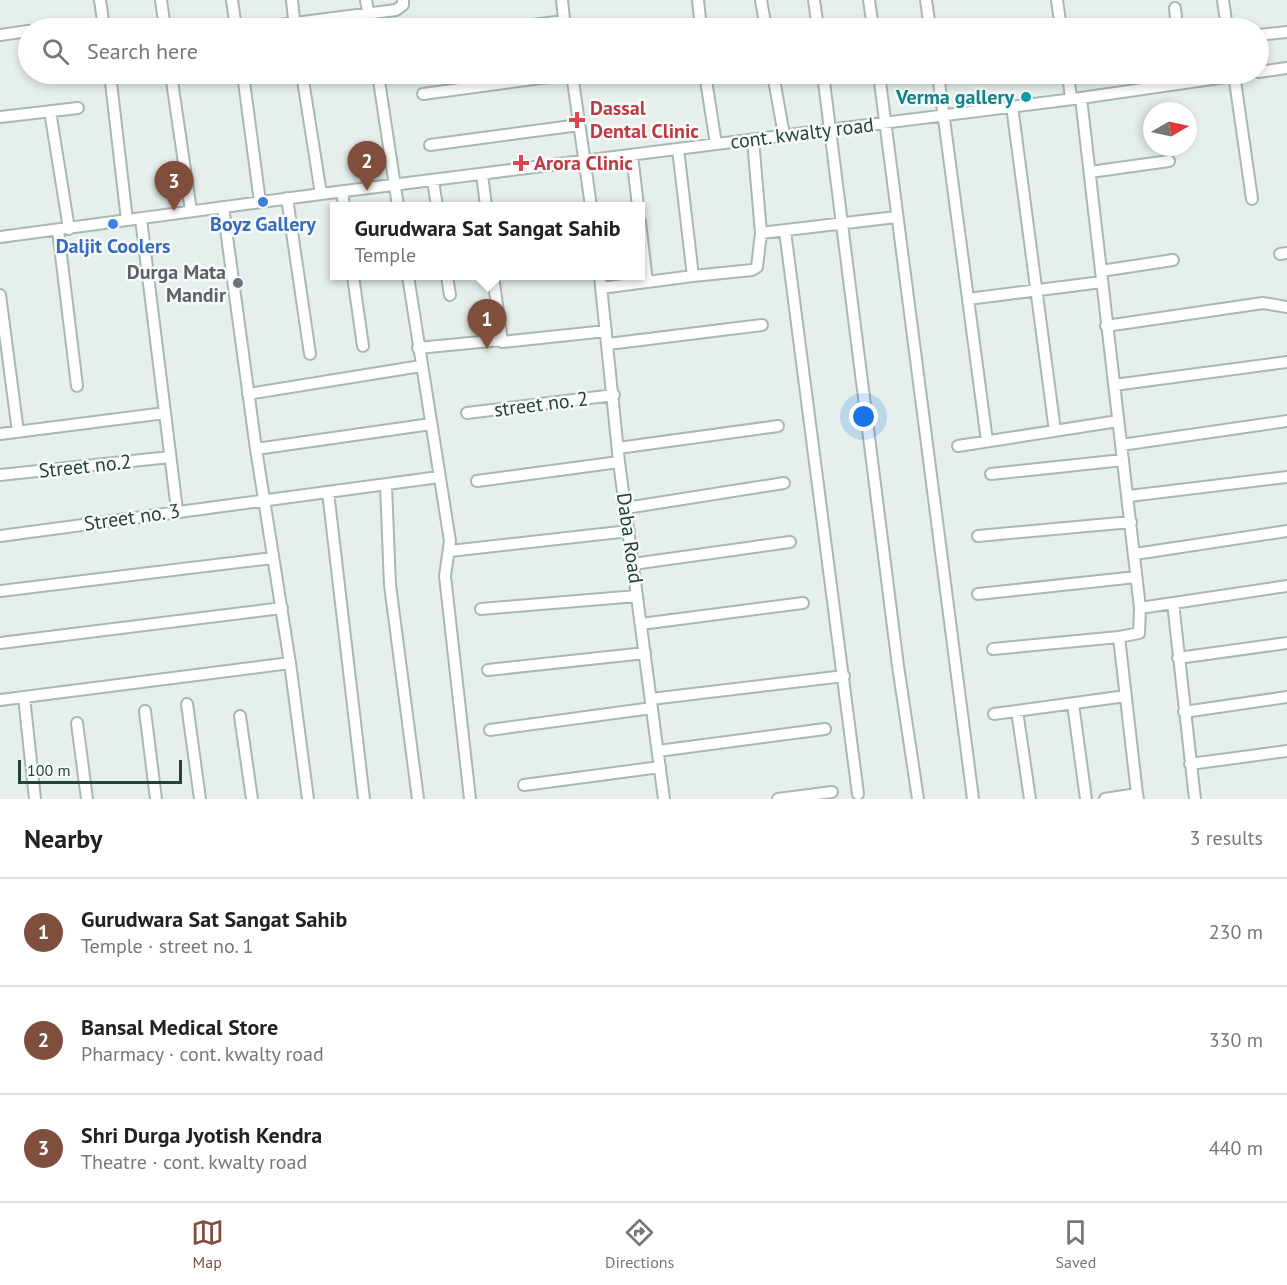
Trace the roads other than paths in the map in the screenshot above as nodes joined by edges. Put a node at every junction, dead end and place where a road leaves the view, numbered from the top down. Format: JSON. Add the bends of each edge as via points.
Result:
{"nodes":[{"id":1,"x":100,"y":0,"type":"edge"},
{"id":2,"x":161,"y":0,"type":"edge"},
{"id":3,"x":232,"y":0,"type":"edge"},
{"id":4,"x":292,"y":0,"type":"edge"},
{"id":5,"x":366,"y":0,"type":"edge"},
{"id":6,"x":404,"y":0,"type":"edge"},
{"id":7,"x":562,"y":0,"type":"edge"},
{"id":8,"x":698,"y":0,"type":"edge"},
{"id":9,"x":761,"y":0,"type":"edge"},
{"id":10,"x":814,"y":0,"type":"edge"},
{"id":11,"x":869,"y":0,"type":"edge"},
{"id":12,"x":926,"y":0,"type":"edge"},
{"id":13,"x":1058,"y":0,"type":"edge"},
{"id":14,"x":1223,"y":0,"type":"edge"},
{"id":15,"x":1174,"y":8,"type":"dead end"},
{"id":16,"x":368,"y":12,"type":"junction"},
{"id":17,"x":103,"y":18,"type":"edge"},
{"id":18,"x":164,"y":18,"type":"edge"},
{"id":19,"x":235,"y":18,"type":"edge"},
{"id":20,"x":294,"y":18,"type":"edge"},
{"id":21,"x":337,"y":18,"type":"edge"},
{"id":22,"x":369,"y":18,"type":"edge"},
{"id":23,"x":563,"y":18,"type":"edge"},
{"id":24,"x":700,"y":18,"type":"edge"},
{"id":25,"x":764,"y":18,"type":"edge"},
{"id":26,"x":817,"y":18,"type":"edge"},
{"id":27,"x":872,"y":18,"type":"edge"},
{"id":28,"x":929,"y":18,"type":"edge"},
{"id":29,"x":1060,"y":18,"type":"edge"},
{"id":30,"x":1176,"y":18,"type":"edge"},
{"id":31,"x":1226,"y":18,"type":"edge"},
{"id":32,"x":18,"y":32,"type":"edge"},
{"id":33,"x":1287,"y":32,"type":"edge"},
{"id":34,"x":1269,"y":34,"type":"edge"},
{"id":35,"x":0,"y":35,"type":"edge"},
{"id":36,"x":1287,"y":68,"type":"edge"},
{"id":37,"x":1269,"y":70,"type":"edge"},
{"id":38,"x":111,"y":84,"type":"edge"},
{"id":39,"x":172,"y":84,"type":"edge"},
{"id":40,"x":244,"y":84,"type":"edge"},
{"id":41,"x":304,"y":84,"type":"edge"},
{"id":42,"x":380,"y":84,"type":"edge"},
{"id":43,"x":497,"y":84,"type":"edge"},
{"id":44,"x":573,"y":84,"type":"edge"},
{"id":45,"x":707,"y":84,"type":"edge"},
{"id":46,"x":775,"y":84,"type":"edge"},
{"id":47,"x":824,"y":84,"type":"edge"},
{"id":48,"x":880,"y":84,"type":"edge"},
{"id":49,"x":939,"y":84,"type":"edge"},
{"id":50,"x":1071,"y":84,"type":"edge"},
{"id":51,"x":1153,"y":84,"type":"edge"},
{"id":52,"x":1235,"y":84,"type":"edge"},
{"id":53,"x":423,"y":94,"type":"dead end"},
{"id":54,"x":1076,"y":99,"type":"junction"},
{"id":55,"x":1012,"y":106,"type":"junction"},
{"id":56,"x":78,"y":108,"type":"dead end"},
{"id":57,"x":50,"y":111,"type":"junction"},
{"id":58,"x":944,"y":115,"type":"junction"},
{"id":59,"x":0,"y":117,"type":"edge"},
{"id":60,"x":886,"y":122,"type":"junction"},
{"id":61,"x":579,"y":125,"type":"junction"},
{"id":62,"x":830,"y":130,"type":"junction"},
{"id":63,"x":784,"y":135,"type":"junction"},
{"id":64,"x":753,"y":140,"type":"junction"},
{"id":65,"x":716,"y":144,"type":"junction"},
{"id":66,"x":430,"y":145,"type":"dead end"},
{"id":67,"x":678,"y":149,"type":"junction"},
{"id":68,"x":632,"y":155,"type":"junction"},
{"id":69,"x":585,"y":161,"type":"junction"},
{"id":70,"x":1169,"y":161,"type":"dead end"},
{"id":71,"x":1090,"y":172,"type":"junction"},
{"id":72,"x":482,"y":174,"type":"junction"},
{"id":73,"x":433,"y":181,"type":"junction"},
{"id":74,"x":395,"y":186,"type":"junction"},
{"id":75,"x":342,"y":192,"type":"junction"},
{"id":76,"x":321,"y":194,"type":"junction"},
{"id":77,"x":287,"y":198,"type":"junction"},
{"id":78,"x":1252,"y":199,"type":"dead end"},
{"id":79,"x":260,"y":202,"type":"junction"},
{"id":80,"x":343,"y":202,"type":"edge"},
{"id":81,"x":397,"y":202,"type":"edge"},
{"id":82,"x":436,"y":202,"type":"edge"},
{"id":83,"x":485,"y":202,"type":"edge"},
{"id":84,"x":590,"y":202,"type":"edge"},
{"id":85,"x":637,"y":202,"type":"edge"},
{"id":86,"x":223,"y":207,"type":"junction"},
{"id":87,"x":191,"y":211,"type":"junction"},
{"id":88,"x":896,"y":217,"type":"junction"},
{"id":89,"x":141,"y":219,"type":"junction"},
{"id":90,"x":128,"y":220,"type":"junction"},
{"id":91,"x":842,"y":225,"type":"junction"},
{"id":92,"x":63,"y":230,"type":"junction"},
{"id":93,"x":785,"y":231,"type":"junction"},
{"id":94,"x":761,"y":233,"type":"junction"},
{"id":95,"x":0,"y":237,"type":"edge"},
{"id":96,"x":1173,"y":260,"type":"dead end"},
{"id":97,"x":645,"y":265,"type":"edge"},
{"id":98,"x":693,"y":276,"type":"junction"},
{"id":99,"x":1102,"y":277,"type":"junction"},
{"id":100,"x":354,"y":280,"type":"edge"},
{"id":101,"x":409,"y":280,"type":"edge"},
{"id":102,"x":448,"y":280,"type":"edge"},
{"id":103,"x":494,"y":280,"type":"edge"},
{"id":104,"x":600,"y":280,"type":"edge"},
{"id":105,"x":647,"y":282,"type":"junction"},
{"id":106,"x":601,"y":288,"type":"junction"},
{"id":107,"x":1036,"y":292,"type":"junction"},
{"id":108,"x":0,"y":295,"type":"edge"},
{"id":109,"x":450,"y":295,"type":"dead end"},
{"id":110,"x":968,"y":299,"type":"junction"},
{"id":111,"x":1287,"y":307,"type":"edge"},
{"id":112,"x":762,"y":325,"type":"dead end"},
{"id":113,"x":1106,"y":326,"type":"junction"},
{"id":114,"x":606,"y":331,"type":"junction"},
{"id":115,"x":501,"y":340,"type":"junction"},
{"id":116,"x":608,"y":344,"type":"junction"},
{"id":117,"x":363,"y":346,"type":"dead end"},
{"id":118,"x":418,"y":348,"type":"junction"},
{"id":119,"x":310,"y":354,"type":"dead end"},
{"id":120,"x":1287,"y":362,"type":"edge"},
{"id":121,"x":421,"y":366,"type":"junction"},
{"id":122,"x":1114,"y":385,"type":"junction"},
{"id":123,"x":77,"y":386,"type":"dead end"},
{"id":124,"x":248,"y":394,"type":"junction"},
{"id":125,"x":614,"y":395,"type":"junction"},
{"id":126,"x":165,"y":413,"type":"junction"},
{"id":127,"x":467,"y":413,"type":"dead end"},
{"id":128,"x":1118,"y":421,"type":"junction"},
{"id":129,"x":1287,"y":421,"type":"edge"},
{"id":130,"x":431,"y":424,"type":"junction"},
{"id":131,"x":778,"y":426,"type":"dead end"},
{"id":132,"x":1054,"y":431,"type":"junction"},
{"id":133,"x":18,"y":432,"type":"junction"},
{"id":134,"x":0,"y":434,"type":"edge"},
{"id":135,"x":987,"y":441,"type":"junction"},
{"id":136,"x":958,"y":446,"type":"dead end"},
{"id":137,"x":1121,"y":446,"type":"junction"},
{"id":138,"x":618,"y":448,"type":"junction"},
{"id":139,"x":256,"y":449,"type":"junction"},
{"id":140,"x":170,"y":457,"type":"junction"},
{"id":141,"x":1123,"y":460,"type":"junction"},
{"id":142,"x":619,"y":462,"type":"junction"},
{"id":143,"x":991,"y":474,"type":"dead end"},
{"id":144,"x":0,"y":475,"type":"edge"},
{"id":145,"x":439,"y":477,"type":"junction"},
{"id":146,"x":1287,"y":477,"type":"edge"},
{"id":147,"x":477,"y":481,"type":"dead end"},
{"id":148,"x":784,"y":483,"type":"dead end"},
{"id":149,"x":386,"y":485,"type":"junction"},
{"id":150,"x":328,"y":492,"type":"junction"},
{"id":151,"x":1129,"y":496,"type":"junction"},
{"id":152,"x":264,"y":500,"type":"junction"},
{"id":153,"x":626,"y":508,"type":"junction"},
{"id":154,"x":177,"y":510,"type":"junction"},
{"id":155,"x":1131,"y":522,"type":"junction"},
{"id":156,"x":629,"y":531,"type":"junction"},
{"id":157,"x":1287,"y":531,"type":"edge"},
{"id":158,"x":0,"y":536,"type":"edge"},
{"id":159,"x":978,"y":536,"type":"dead end"},
{"id":160,"x":790,"y":542,"type":"dead end"},
{"id":161,"x":450,"y":550,"type":"junction"},
{"id":162,"x":1136,"y":555,"type":"junction"},
{"id":163,"x":273,"y":558,"type":"junction"},
{"id":164,"x":633,"y":564,"type":"junction"},
{"id":165,"x":1136,"y":577,"type":"junction"},
{"id":166,"x":1287,"y":586,"type":"edge"},
{"id":167,"x":0,"y":591,"type":"edge"},
{"id":168,"x":978,"y":594,"type":"dead end"},
{"id":169,"x":637,"y":596,"type":"junction"},
{"id":170,"x":803,"y":603,"type":"dead end"},
{"id":171,"x":1173,"y":603,"type":"junction"},
{"id":172,"x":282,"y":608,"type":"junction"},
{"id":173,"x":1140,"y":608,"type":"junction"},
{"id":174,"x":481,"y":609,"type":"dead end"},
{"id":175,"x":642,"y":624,"type":"junction"},
{"id":176,"x":1119,"y":637,"type":"junction"},
{"id":177,"x":0,"y":643,"type":"edge"},
{"id":178,"x":1287,"y":643,"type":"edge"},
{"id":179,"x":993,"y":649,"type":"dead end"},
{"id":180,"x":645,"y":653,"type":"junction"},
{"id":181,"x":1178,"y":658,"type":"junction"},
{"id":182,"x":290,"y":663,"type":"junction"},
{"id":183,"x":488,"y":670,"type":"dead end"},
{"id":184,"x":844,"y":676,"type":"junction"},
{"id":185,"x":1126,"y":696,"type":"junction"},
{"id":186,"x":24,"y":697,"type":"junction"},
{"id":187,"x":1287,"y":697,"type":"edge"},
{"id":188,"x":0,"y":700,"type":"edge"},
{"id":189,"x":187,"y":704,"type":"dead end"},
{"id":190,"x":652,"y":704,"type":"junction"},
{"id":191,"x":1073,"y":704,"type":"junction"},
{"id":192,"x":145,"y":711,"type":"dead end"},
{"id":193,"x":1017,"y":711,"type":"junction"},
{"id":194,"x":1184,"y":712,"type":"junction"},
{"id":195,"x":994,"y":714,"type":"dead end"},
{"id":196,"x":240,"y":716,"type":"dead end"},
{"id":197,"x":77,"y":723,"type":"dead end"},
{"id":198,"x":825,"y":729,"type":"dead end"},
{"id":199,"x":490,"y":730,"type":"dead end"},
{"id":200,"x":658,"y":751,"type":"junction"},
{"id":201,"x":1287,"y":751,"type":"edge"},
{"id":202,"x":1190,"y":764,"type":"junction"},
{"id":203,"x":660,"y":767,"type":"junction"},
{"id":204,"x":524,"y":785,"type":"dead end"},
{"id":205,"x":832,"y":792,"type":"dead end"},
{"id":206,"x":858,"y":794,"type":"dead end"},
{"id":207,"x":1138,"y":797,"type":"edge"},
{"id":208,"x":35,"y":799,"type":"edge"},
{"id":209,"x":87,"y":799,"type":"edge"},
{"id":210,"x":156,"y":799,"type":"edge"},
{"id":211,"x":200,"y":799,"type":"edge"},
{"id":212,"x":252,"y":799,"type":"edge"},
{"id":213,"x":308,"y":799,"type":"edge"},
{"id":214,"x":364,"y":799,"type":"edge"},
{"id":215,"x":418,"y":799,"type":"edge"},
{"id":216,"x":470,"y":799,"type":"edge"},
{"id":217,"x":664,"y":799,"type":"edge"},
{"id":218,"x":778,"y":799,"type":"edge"},
{"id":219,"x":918,"y":799,"type":"edge"},
{"id":220,"x":973,"y":799,"type":"edge"},
{"id":221,"x":1030,"y":799,"type":"edge"},
{"id":222,"x":1086,"y":799,"type":"edge"},
{"id":223,"x":1105,"y":799,"type":"edge"},
{"id":224,"x":1195,"y":799,"type":"edge"}],
"edges":[{"from":1,"to":17,"type":"street"},
{"from":2,"to":18,"type":"street"},
{"from":3,"to":19,"type":"street"},
{"from":4,"to":20,"type":"street"},
{"from":5,"to":16,"type":"street"},
{"from":6,"to":16,"type":"street","via":[[396,10]]},
{"from":7,"to":23,"type":"street"},
{"from":8,"to":24,"type":"street"},
{"from":9,"to":25,"type":"street"},
{"from":10,"to":26,"type":"street"},
{"from":11,"to":27,"type":"street"},
{"from":12,"to":28,"type":"street"},
{"from":13,"to":29,"type":"street"},
{"from":14,"to":31,"type":"street"},
{"from":15,"to":30,"type":"street"},
{"from":16,"to":21,"type":"street"},
{"from":16,"to":22,"type":"street"},
{"from":32,"to":35,"type":"street"},
{"from":33,"to":34,"type":"street"},
{"from":36,"to":37,"type":"street"},
{"from":38,"to":90,"type":"street"},
{"from":39,"to":87,"type":"street"},
{"from":40,"to":79,"type":"street"},
{"from":41,"to":76,"type":"street"},
{"from":42,"to":74,"type":"street"},
{"from":43,"to":53,"type":"street"},
{"from":44,"to":61,"type":"street"},
{"from":45,"to":65,"type":"street"},
{"from":46,"to":63,"type":"street"},
{"from":47,"to":62,"type":"street"},
{"from":48,"to":60,"type":"street"},
{"from":49,"to":58,"type":"street"},
{"from":50,"to":54,"type":"street"},
{"from":51,"to":54,"type":"street","name":"cont. kwalty road"},
{"from":52,"to":78,"type":"street"},
{"from":54,"to":55,"type":"street","name":"cont. kwalty road"},
{"from":54,"to":71,"type":"street"},
{"from":55,"to":58,"type":"street","name":"cont. kwalty road"},
{"from":55,"to":107,"type":"street"},
{"from":56,"to":57,"type":"street"},
{"from":57,"to":59,"type":"street"},
{"from":57,"to":92,"type":"street"},
{"from":58,"to":60,"type":"street","name":"cont. kwalty road"},
{"from":58,"to":110,"type":"street"},
{"from":60,"to":62,"type":"street","name":"cont. kwalty road"},
{"from":60,"to":88,"type":"street"},
{"from":61,"to":66,"type":"street"},
{"from":61,"to":69,"type":"street"},
{"from":62,"to":63,"type":"street","name":"cont. kwalty road"},
{"from":62,"to":91,"type":"street"},
{"from":63,"to":64,"type":"street","name":"cont. kwalty road"},
{"from":64,"to":65,"type":"street","name":"cont. kwalty road"},
{"from":64,"to":94,"type":"street"},
{"from":65,"to":67,"type":"street","name":"cont. kwalty road"},
{"from":67,"to":68,"type":"street","name":"cont. kwalty road"},
{"from":67,"to":98,"type":"street"},
{"from":68,"to":69,"type":"street","name":"cont. kwalty road"},
{"from":68,"to":85,"type":"street"},
{"from":69,"to":72,"type":"street","name":"cont. kwalty road"},
{"from":69,"to":84,"type":"street"},
{"from":70,"to":71,"type":"street"},
{"from":71,"to":99,"type":"street"},
{"from":72,"to":73,"type":"street","name":"cont. kwalty road"},
{"from":72,"to":83,"type":"street"},
{"from":73,"to":74,"type":"street","name":"cont. kwalty road"},
{"from":73,"to":82,"type":"street"},
{"from":74,"to":75,"type":"street","name":"cont. kwalty road"},
{"from":74,"to":81,"type":"street"},
{"from":75,"to":76,"type":"street","name":"cont. kwalty road"},
{"from":75,"to":80,"type":"street"},
{"from":76,"to":77,"type":"street","name":"cont. kwalty road"},
{"from":77,"to":79,"type":"street","name":"cont. kwalty road"},
{"from":77,"to":119,"type":"street"},
{"from":79,"to":86,"type":"street","name":"cont. kwalty road"},
{"from":86,"to":87,"type":"street","name":"cont. kwalty road"},
{"from":86,"to":124,"type":"street"},
{"from":87,"to":89,"type":"street","name":"cont. kwalty road"},
{"from":88,"to":91,"type":"street"},
{"from":88,"to":220,"type":"street"},
{"from":89,"to":90,"type":"street","name":"cont. kwalty road"},
{"from":89,"to":126,"type":"street"},
{"from":90,"to":92,"type":"street","name":"cont. kwalty road"},
{"from":91,"to":93,"type":"street"},
{"from":91,"to":219,"type":"street"},
{"from":92,"to":95,"type":"street","name":"cont. kwalty road"},
{"from":92,"to":123,"type":"street"},
{"from":93,"to":94,"type":"street"},
{"from":93,"to":184,"type":"street"},
{"from":94,"to":98,"type":"street","via":[[755,269]]},
{"from":96,"to":99,"type":"street"},
{"from":97,"to":105,"type":"street"},
{"from":98,"to":105,"type":"street"},
{"from":99,"to":107,"type":"street"},
{"from":99,"to":113,"type":"street"},
{"from":100,"to":117,"type":"street"},
{"from":101,"to":118,"type":"street"},
{"from":102,"to":109,"type":"street"},
{"from":103,"to":115,"type":"street"},
{"from":104,"to":106,"type":"street","name":"Daba Road"},
{"from":105,"to":106,"type":"street"},
{"from":106,"to":114,"type":"street","name":"Daba Road"},
{"from":107,"to":110,"type":"street"},
{"from":107,"to":132,"type":"street"},
{"from":108,"to":133,"type":"street"},
{"from":110,"to":135,"type":"street"},
{"from":111,"to":113,"type":"street","via":[[1263,303]]},
{"from":112,"to":116,"type":"street"},
{"from":113,"to":122,"type":"street"},
{"from":114,"to":115,"type":"street","via":[[505,343]]},
{"from":114,"to":116,"type":"street","name":"Daba Road"},
{"from":115,"to":118,"type":"street"},
{"from":116,"to":125,"type":"street","name":"Daba Road"},
{"from":118,"to":121,"type":"street"},
{"from":120,"to":122,"type":"street"},
{"from":121,"to":124,"type":"street"},
{"from":121,"to":130,"type":"street"},
{"from":122,"to":128,"type":"street"},
{"from":124,"to":139,"type":"street"},
{"from":125,"to":127,"type":"street","name":"street no. 2"},
{"from":125,"to":138,"type":"street","name":"Daba Road"},
{"from":126,"to":133,"type":"street"},
{"from":126,"to":140,"type":"street"},
{"from":128,"to":132,"type":"street"},
{"from":128,"to":137,"type":"street"},
{"from":129,"to":137,"type":"street"},
{"from":130,"to":139,"type":"street"},
{"from":130,"to":145,"type":"street"},
{"from":131,"to":138,"type":"street"},
{"from":132,"to":135,"type":"street"},
{"from":133,"to":134,"type":"street"},
{"from":135,"to":136,"type":"street"},
{"from":137,"to":141,"type":"street"},
{"from":138,"to":142,"type":"street","name":"Daba Road"},
{"from":139,"to":152,"type":"street"},
{"from":140,"to":144,"type":"street","name":"Street no.2"},
{"from":140,"to":154,"type":"street"},
{"from":141,"to":143,"type":"street"},
{"from":141,"to":151,"type":"street"},
{"from":142,"to":147,"type":"street"},
{"from":142,"to":153,"type":"street","name":"Daba Road"},
{"from":145,"to":149,"type":"street","name":"Street no. 3"},
{"from":145,"to":161,"type":"street"},
{"from":146,"to":151,"type":"street"},
{"from":148,"to":153,"type":"street"},
{"from":149,"to":150,"type":"street","name":"Street no. 3"},
{"from":149,"to":215,"type":"street","via":[[392,606]]},
{"from":150,"to":152,"type":"street","name":"Street no. 3"},
{"from":150,"to":214,"type":"street"},
{"from":151,"to":155,"type":"street"},
{"from":152,"to":154,"type":"street","name":"Street no. 3"},
{"from":152,"to":163,"type":"street"},
{"from":153,"to":156,"type":"street","name":"Daba Road"},
{"from":154,"to":158,"type":"street","name":"Street no. 3"},
{"from":155,"to":159,"type":"street"},
{"from":155,"to":162,"type":"street"},
{"from":156,"to":161,"type":"street"},
{"from":156,"to":164,"type":"street","name":"Daba Road"},
{"from":157,"to":162,"type":"street"},
{"from":160,"to":164,"type":"street"},
{"from":161,"to":216,"type":"street","via":[[445,576]]},
{"from":162,"to":165,"type":"street"},
{"from":163,"to":167,"type":"street"},
{"from":163,"to":172,"type":"street"},
{"from":164,"to":169,"type":"street","name":"Daba Road"},
{"from":165,"to":168,"type":"street"},
{"from":165,"to":173,"type":"street"},
{"from":166,"to":171,"type":"street"},
{"from":169,"to":174,"type":"street"},
{"from":169,"to":175,"type":"street","name":"Daba Road"},
{"from":170,"to":175,"type":"street"},
{"from":171,"to":173,"type":"street"},
{"from":171,"to":181,"type":"street"},
{"from":172,"to":177,"type":"street"},
{"from":172,"to":182,"type":"street"},
{"from":173,"to":176,"type":"street","via":[[1138,633]]},
{"from":175,"to":180,"type":"street","name":"Daba Road"},
{"from":176,"to":179,"type":"street"},
{"from":176,"to":185,"type":"street"},
{"from":178,"to":181,"type":"street"},
{"from":180,"to":183,"type":"street"},
{"from":180,"to":190,"type":"street","name":"Daba Road"},
{"from":181,"to":194,"type":"street"},
{"from":182,"to":186,"type":"street"},
{"from":182,"to":213,"type":"street"},
{"from":184,"to":190,"type":"street"},
{"from":184,"to":206,"type":"street"},
{"from":185,"to":191,"type":"street"},
{"from":185,"to":207,"type":"street"},
{"from":186,"to":188,"type":"street"},
{"from":186,"to":208,"type":"street"},
{"from":187,"to":194,"type":"street"},
{"from":189,"to":211,"type":"street"},
{"from":190,"to":199,"type":"street"},
{"from":190,"to":200,"type":"street","name":"Daba Road"},
{"from":191,"to":193,"type":"street"},
{"from":191,"to":222,"type":"street"},
{"from":192,"to":210,"type":"street"},
{"from":193,"to":195,"type":"street"},
{"from":193,"to":221,"type":"street"},
{"from":194,"to":202,"type":"street"},
{"from":196,"to":212,"type":"street"},
{"from":197,"to":209,"type":"street"},
{"from":198,"to":200,"type":"street"},
{"from":200,"to":203,"type":"street","name":"Daba Road"},
{"from":201,"to":202,"type":"street"},
{"from":202,"to":224,"type":"street"},
{"from":203,"to":204,"type":"street"},
{"from":203,"to":217,"type":"street","name":"Daba Road"},
{"from":205,"to":218,"type":"street"},
{"from":207,"to":223,"type":"street"}]}
